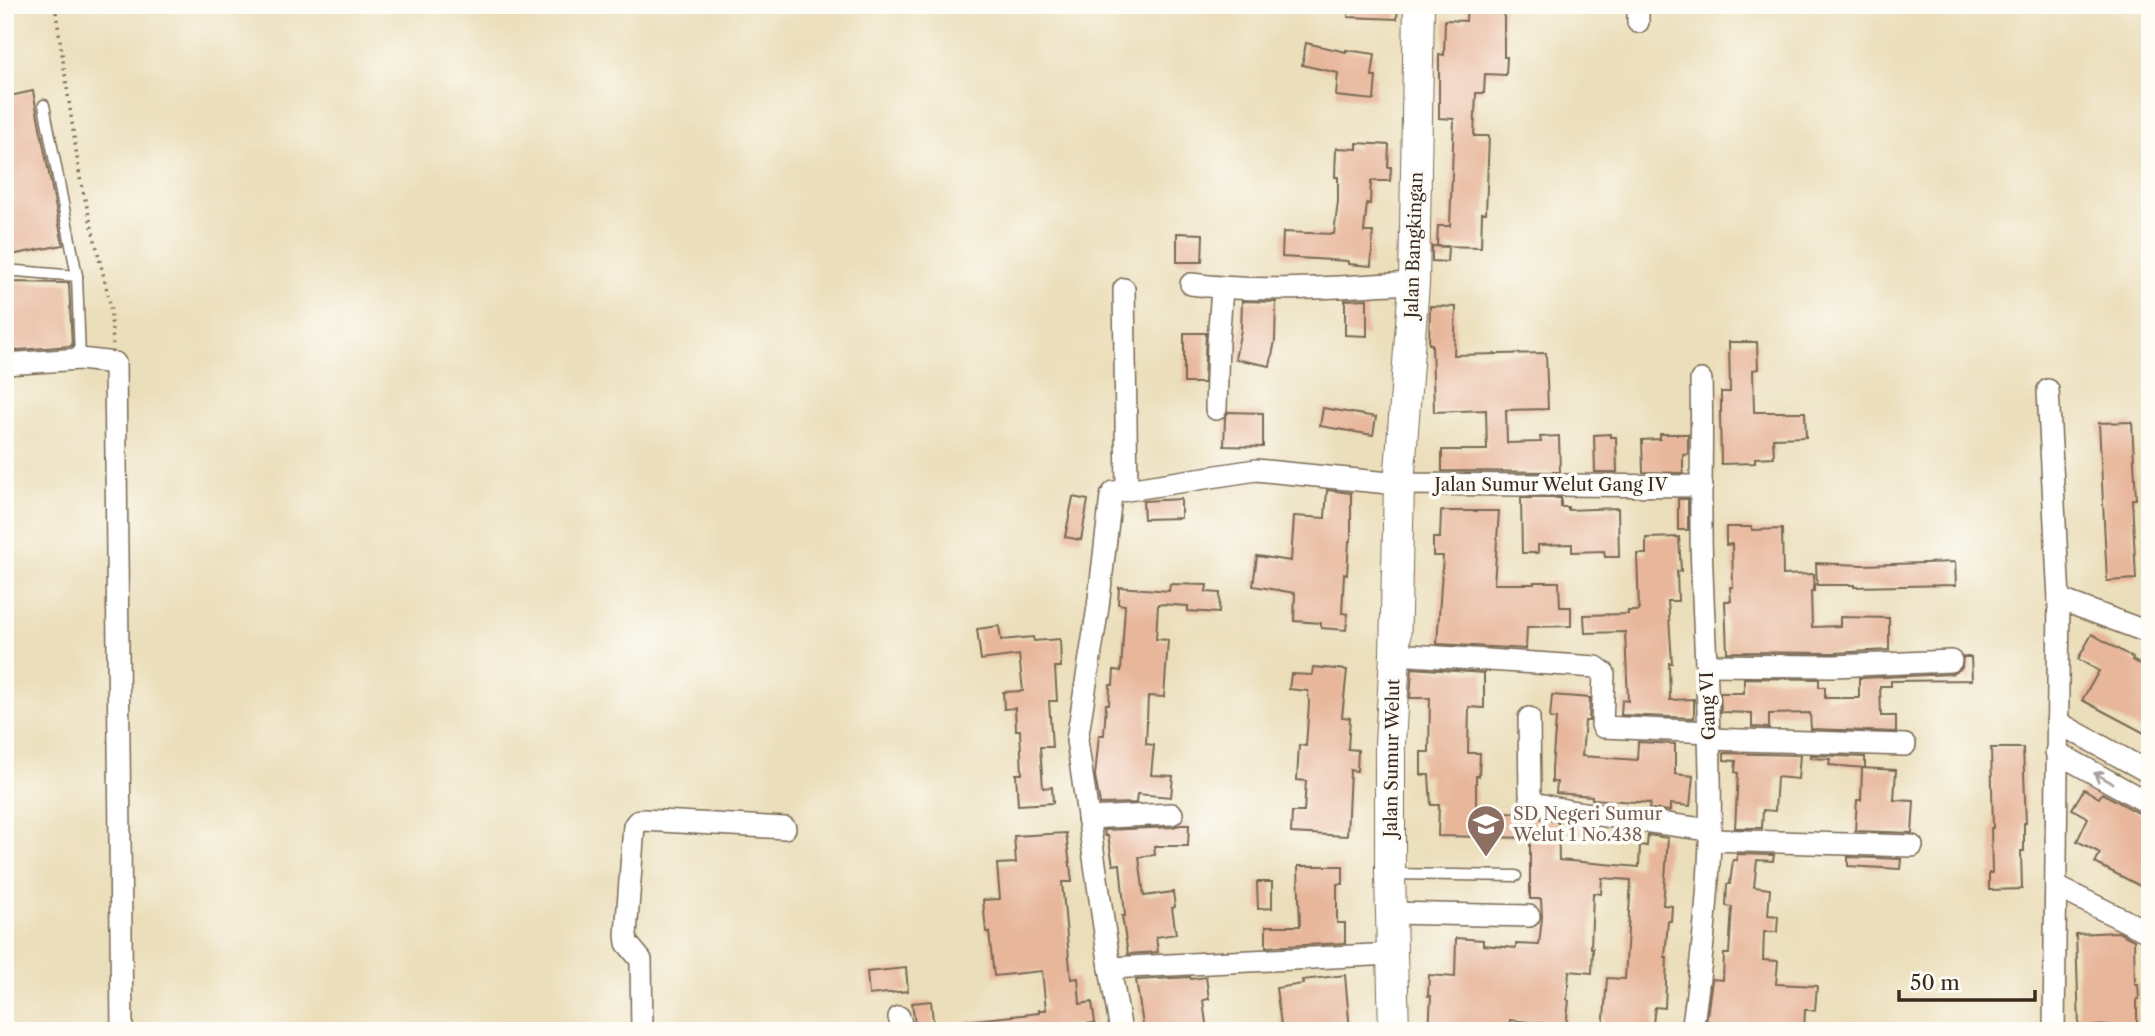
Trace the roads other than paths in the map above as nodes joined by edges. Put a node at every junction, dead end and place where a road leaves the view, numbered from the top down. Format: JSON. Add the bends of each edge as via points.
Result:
{"nodes":[{"id":1,"x":1419,"y":5,"type":"edge"},
{"id":2,"x":44,"y":105,"type":"dead end"},
{"id":3,"x":5,"y":270,"type":"edge"},
{"id":4,"x":78,"y":276,"type":"junction"},
{"id":5,"x":1415,"y":283,"type":"junction"},
{"id":6,"x":1191,"y":285,"type":"dead end"},
{"id":7,"x":1124,"y":289,"type":"dead end"},
{"id":8,"x":1222,"y":289,"type":"junction"},
{"id":9,"x":80,"y":359,"type":"junction"},
{"id":10,"x":5,"y":363,"type":"edge"},
{"id":11,"x":1701,"y":380,"type":"dead end"},
{"id":12,"x":2048,"y":390,"type":"dead end"},
{"id":13,"x":1216,"y":409,"type":"dead end"},
{"id":14,"x":1399,"y":484,"type":"junction"},
{"id":15,"x":1702,"y":486,"type":"junction"},
{"id":16,"x":1127,"y":489,"type":"junction"},
{"id":17,"x":2059,"y":599,"type":"junction"},
{"id":18,"x":2150,"y":633,"type":"edge"},
{"id":19,"x":1395,"y":654,"type":"junction"},
{"id":20,"x":1951,"y":661,"type":"dead end"},
{"id":21,"x":1707,"y":665,"type":"junction"},
{"id":22,"x":1529,"y":718,"type":"dead end"},
{"id":23,"x":2057,"y":722,"type":"junction"},
{"id":24,"x":1709,"y":736,"type":"junction"},
{"id":25,"x":1905,"y":746,"type":"dead end"},
{"id":26,"x":2056,"y":752,"type":"junction"},
{"id":27,"x":2150,"y":773,"type":"edge"},
{"id":28,"x":2150,"y":804,"type":"edge"},
{"id":29,"x":1172,"y":814,"type":"dead end"},
{"id":30,"x":1088,"y":818,"type":"junction"},
{"id":31,"x":785,"y":828,"type":"dead end"},
{"id":32,"x":1710,"y":835,"type":"junction"},
{"id":33,"x":1912,"y":846,"type":"dead end"},
{"id":34,"x":1390,"y":874,"type":"junction"},
{"id":35,"x":1516,"y":876,"type":"dead end"},
{"id":36,"x":2057,"y":887,"type":"junction"},
{"id":37,"x":1391,"y":913,"type":"junction"},
{"id":38,"x":1529,"y":916,"type":"dead end"},
{"id":39,"x":2150,"y":933,"type":"edge"},
{"id":40,"x":1393,"y":954,"type":"junction"},
{"id":41,"x":1110,"y":968,"type":"junction"},
{"id":42,"x":122,"y":1031,"type":"edge"},
{"id":43,"x":642,"y":1031,"type":"edge"},
{"id":44,"x":1121,"y":1031,"type":"edge"},
{"id":45,"x":1394,"y":1031,"type":"edge"},
{"id":46,"x":1692,"y":1031,"type":"edge"},
{"id":47,"x":2054,"y":1031,"type":"edge"}],
"edges":[{"from":1,"to":5,"type":"street","name":"Jalan Bangkingan"},
{"from":2,"to":4,"type":"lane"},
{"from":3,"to":4,"type":"lane"},
{"from":4,"to":9,"type":"lane"},
{"from":5,"to":8,"type":"street"},
{"from":5,"to":14,"type":"street","name":"Jalan Bangkingan"},
{"from":6,"to":8,"type":"street"},
{"from":7,"to":16,"type":"street"},
{"from":8,"to":13,"type":"street"},
{"from":9,"to":10,"type":"street"},
{"from":9,"to":42,"type":"street","via":[[115,363]]},
{"from":11,"to":15,"type":"street","name":"Gang VI"},
{"from":12,"to":17,"type":"street"},
{"from":14,"to":15,"type":"street","name":"Jalan Sumur Welut Gang IV"},
{"from":14,"to":16,"type":"street","name":"Jalan Sumur Welut Gang IV","via":[[1256,470]]},
{"from":14,"to":19,"type":"street","name":"Jalan Sumur Welut"},
{"from":15,"to":21,"type":"street","name":"Gang VI"},
{"from":16,"to":30,"type":"street","via":[[1111,496],[1077,740]]},
{"from":17,"to":18,"type":"street"},
{"from":17,"to":23,"type":"street"},
{"from":19,"to":24,"type":"street","via":[[1596,667],[1604,673],[1603,727]]},
{"from":19,"to":34,"type":"street","name":"Jalan Sumur Welut"},
{"from":20,"to":21,"type":"street"},
{"from":21,"to":24,"type":"street","name":"Gang VI"},
{"from":22,"to":32,"type":"street","via":[[1534,803]]},
{"from":23,"to":26,"type":"street"},
{"from":23,"to":27,"type":"street"},
{"from":24,"to":25,"type":"street"},
{"from":24,"to":32,"type":"street","name":"Gang VI"},
{"from":28,"to":26,"type":"street","one_way":true},
{"from":26,"to":36,"type":"street"},
{"from":29,"to":30,"type":"street"},
{"from":30,"to":41,"type":"street"},
{"from":31,"to":43,"type":"street","via":[[637,821],[626,935],[641,960]]},
{"from":32,"to":33,"type":"street"},
{"from":32,"to":46,"type":"street","name":"Gang VI"},
{"from":34,"to":35,"type":"lane"},
{"from":34,"to":37,"type":"street","name":"Jalan Sumur Welut"},
{"from":36,"to":39,"type":"street"},
{"from":36,"to":47,"type":"street"},
{"from":37,"to":38,"type":"street"},
{"from":37,"to":40,"type":"street","name":"Jalan Sumur Welut"},
{"from":40,"to":41,"type":"street"},
{"from":40,"to":45,"type":"street","name":"Jalan Sumur Welut"},
{"from":41,"to":44,"type":"street"}]}
